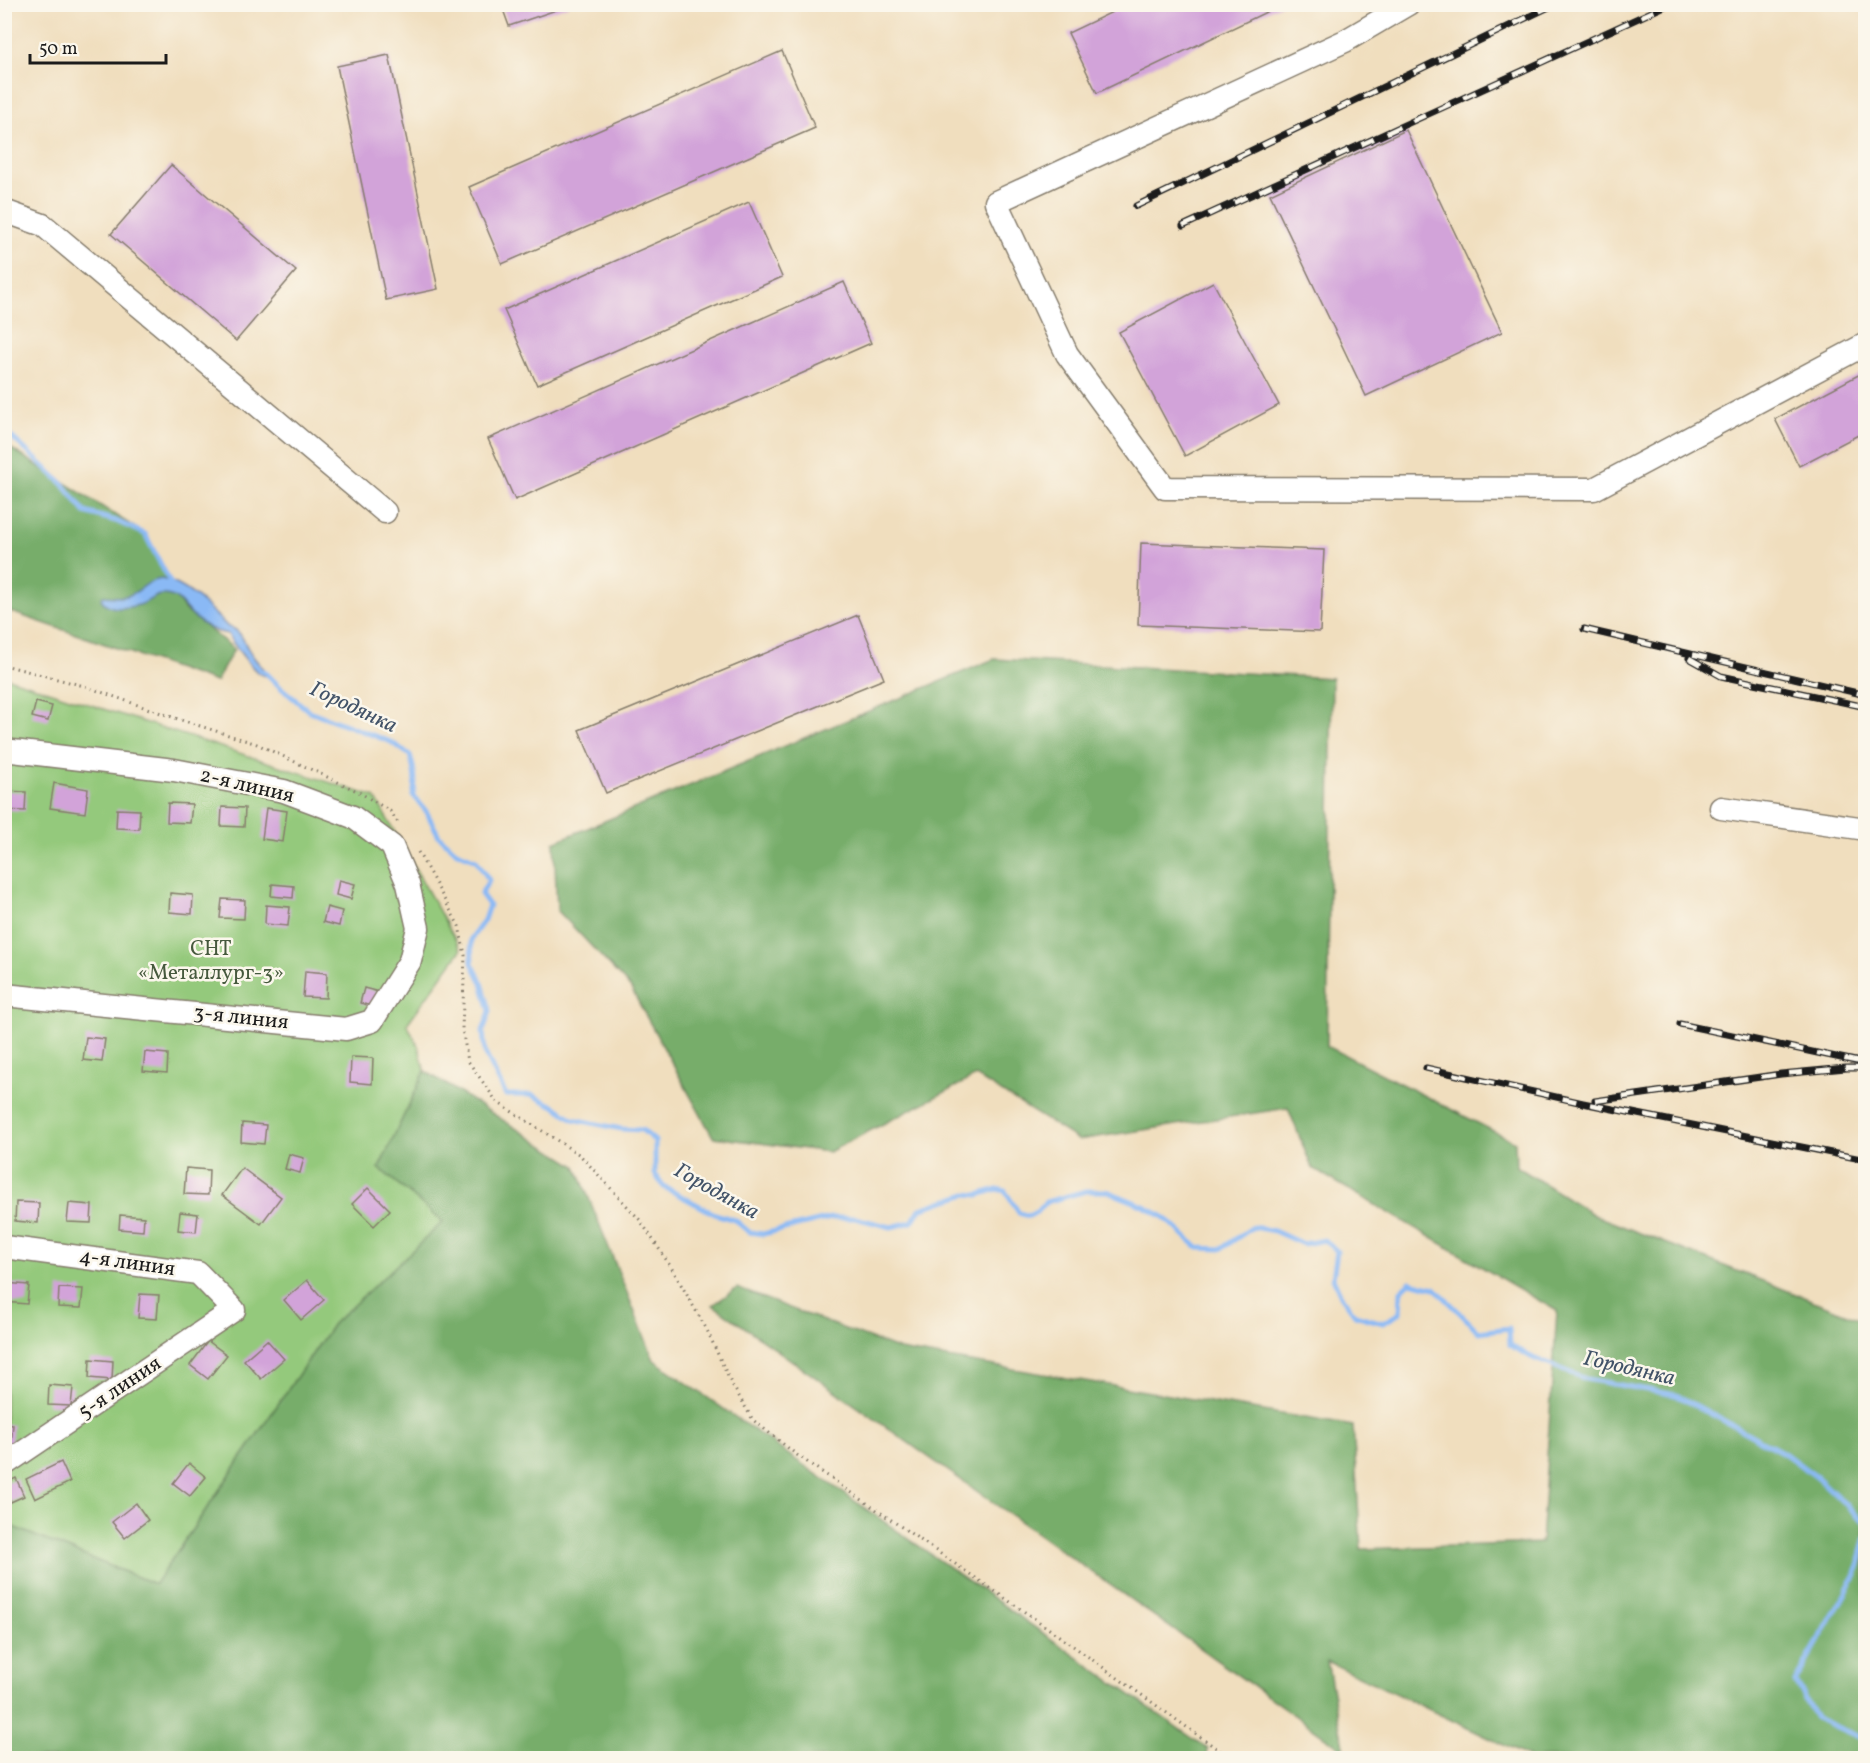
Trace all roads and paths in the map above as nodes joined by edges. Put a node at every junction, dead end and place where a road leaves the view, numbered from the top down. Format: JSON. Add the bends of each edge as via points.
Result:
{"nodes":[{"id":1,"x":1408,"y":4,"type":"edge"},
{"id":2,"x":4,"y":211,"type":"edge"},
{"id":3,"x":1866,"y":344,"type":"edge"},
{"id":4,"x":386,"y":512,"type":"dead end"},
{"id":5,"x":4,"y":665,"type":"edge"},
{"id":6,"x":4,"y":750,"type":"edge"},
{"id":7,"x":1721,"y":808,"type":"dead end"},
{"id":8,"x":402,"y":829,"type":"dead end"},
{"id":9,"x":1866,"y":829,"type":"edge"},
{"id":10,"x":414,"y":847,"type":"dead end"},
{"id":11,"x":418,"y":928,"type":"joint"},
{"id":12,"x":4,"y":995,"type":"edge"},
{"id":13,"x":4,"y":1247,"type":"edge"},
{"id":14,"x":234,"y":1310,"type":"joint"},
{"id":15,"x":4,"y":1465,"type":"edge"},
{"id":16,"x":1230,"y":1758,"type":"edge"}],
"edges":[{"from":1,"to":3,"type":"lane","via":[[1345,40],[996,202],[1067,354],[1164,488],[1594,489]]},
{"from":2,"to":4,"type":"lane","via":[[43,225]]},
{"from":5,"to":8,"type":"path","via":[[84,686],[257,744],[357,791],[390,811]]},
{"from":6,"to":11,"type":"lane","name":"2-я линия","via":[[174,770],[284,791],[352,817],[392,846],[408,884]]},
{"from":7,"to":9,"type":"lane"},
{"from":10,"to":16,"type":"path","via":[[459,926],[465,954],[462,1029],[468,1061],[497,1102],[580,1155],[640,1220],[672,1267],[753,1419],[797,1455]]},
{"from":11,"to":12,"type":"lane","name":"3-я линия","via":[[410,961],[372,1021],[346,1029]]},
{"from":13,"to":14,"type":"lane","name":"4-я линия","via":[[198,1273]]},
{"from":14,"to":15,"type":"lane","name":"5-я линия"}]}
